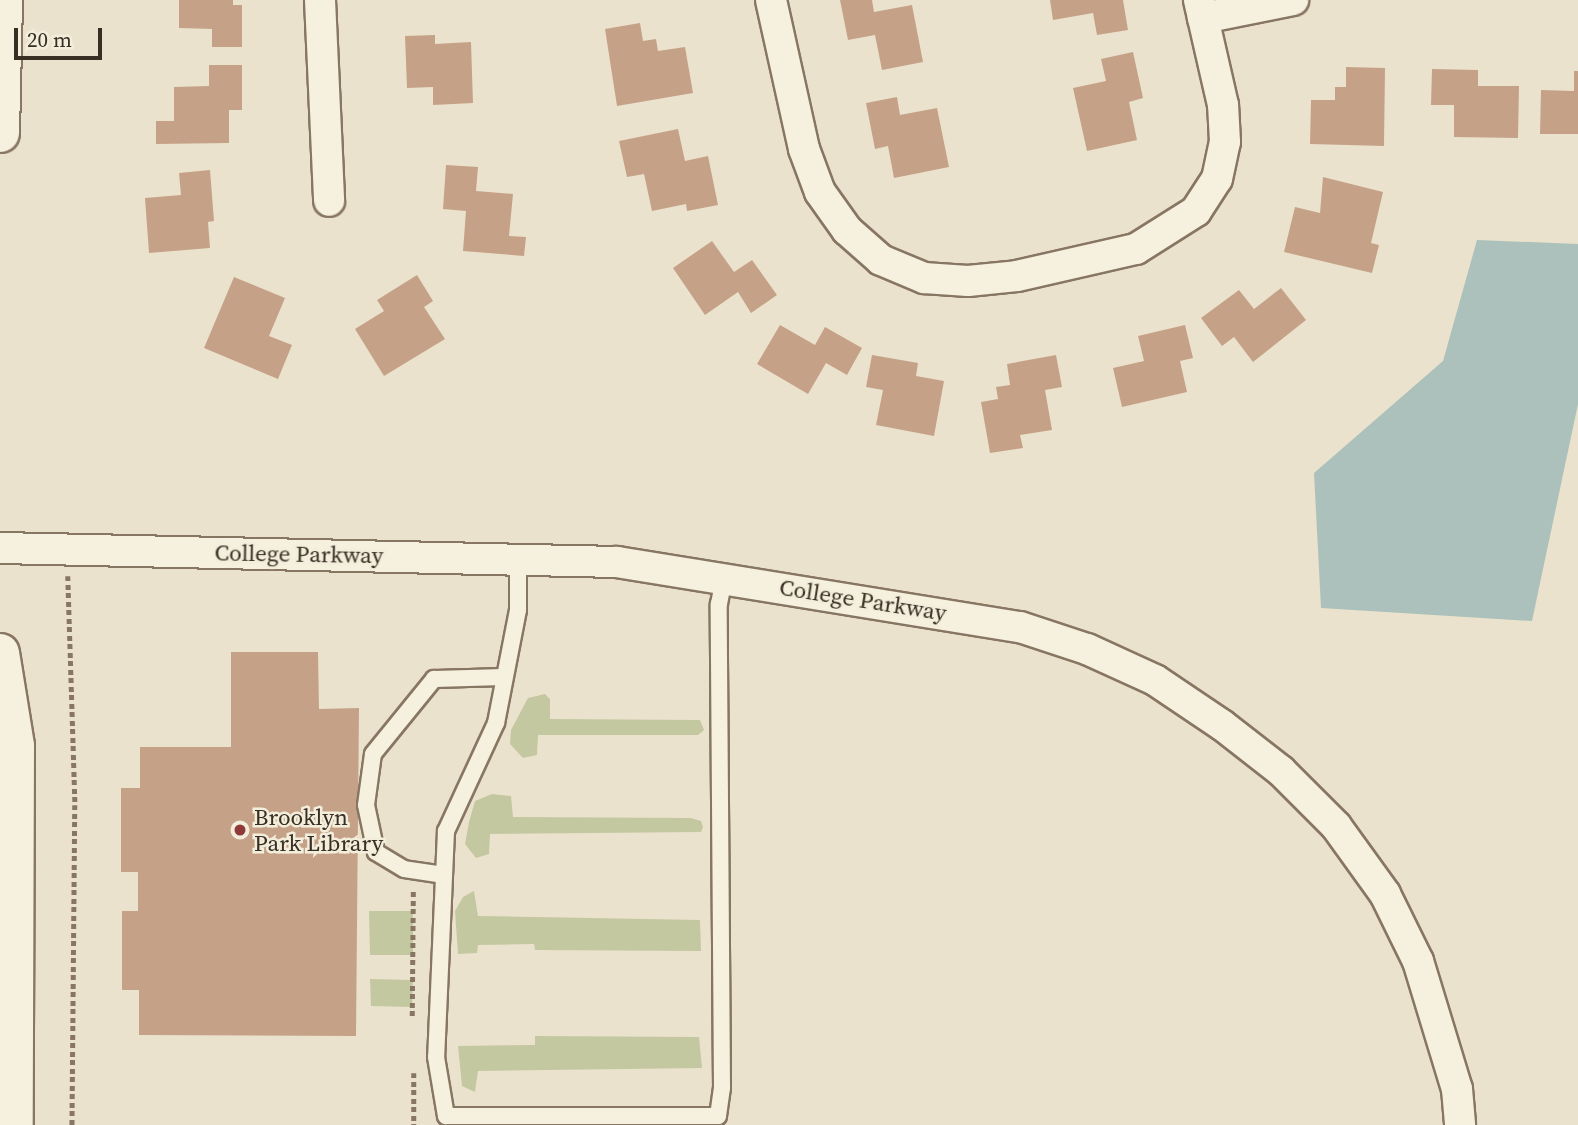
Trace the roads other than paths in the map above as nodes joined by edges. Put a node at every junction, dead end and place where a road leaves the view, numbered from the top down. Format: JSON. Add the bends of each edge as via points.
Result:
{"nodes":[{"id":1,"x":3,"y":0,"type":"edge"},
{"id":2,"x":320,"y":0,"type":"edge"},
{"id":3,"x":771,"y":0,"type":"edge"},
{"id":4,"x":1293,"y":0,"type":"edge"},
{"id":5,"x":1201,"y":9,"type":"edge"},
{"id":6,"x":0,"y":132,"type":"edge"},
{"id":7,"x":329,"y":201,"type":"dead end"},
{"id":8,"x":0,"y":548,"type":"edge"},
{"id":9,"x":517,"y":557,"type":"junction"},
{"id":10,"x":724,"y":578,"type":"junction"},
{"id":11,"x":0,"y":653,"type":"edge"},
{"id":12,"x":504,"y":677,"type":"junction"},
{"id":13,"x":444,"y":875,"type":"junction"},
{"id":14,"x":14,"y":1125,"type":"edge"},
{"id":15,"x":1460,"y":1125,"type":"edge"}],
"edges":[{"from":1,"to":6,"type":"main road"},
{"from":2,"to":7,"type":"street"},
{"from":3,"to":5,"type":"street","via":[[804,149],[820,192],[847,230],[881,260],[924,278],[968,281],[1017,276],[1136,249],[1196,211],[1217,179],[1225,142],[1223,105]]},
{"from":4,"to":5,"type":"street"},
{"from":8,"to":9,"type":"street","name":"College Parkway"},
{"from":9,"to":10,"type":"street","name":"College Parkway","via":[[617,562]]},
{"from":9,"to":12,"type":"lane","via":[[517,610]]},
{"from":10,"to":13,"type":"lane","via":[[719,617],[722,1088],[718,1116],[446,1116],[436,1057]]},
{"from":10,"to":15,"type":"street","name":"College Parkway","via":[[1020,627],[1087,649],[1155,680],[1222,725],[1281,771],[1336,826],[1385,894],[1418,961],[1440,1023],[1457,1089]]},
{"from":11,"to":14,"type":"main road","via":[[15,746]]},
{"from":12,"to":13,"type":"lane","via":[[496,723],[446,831]]},
{"from":12,"to":13,"type":"lane","via":[[434,679],[373,754],[366,805],[376,852],[404,869]]}]}
